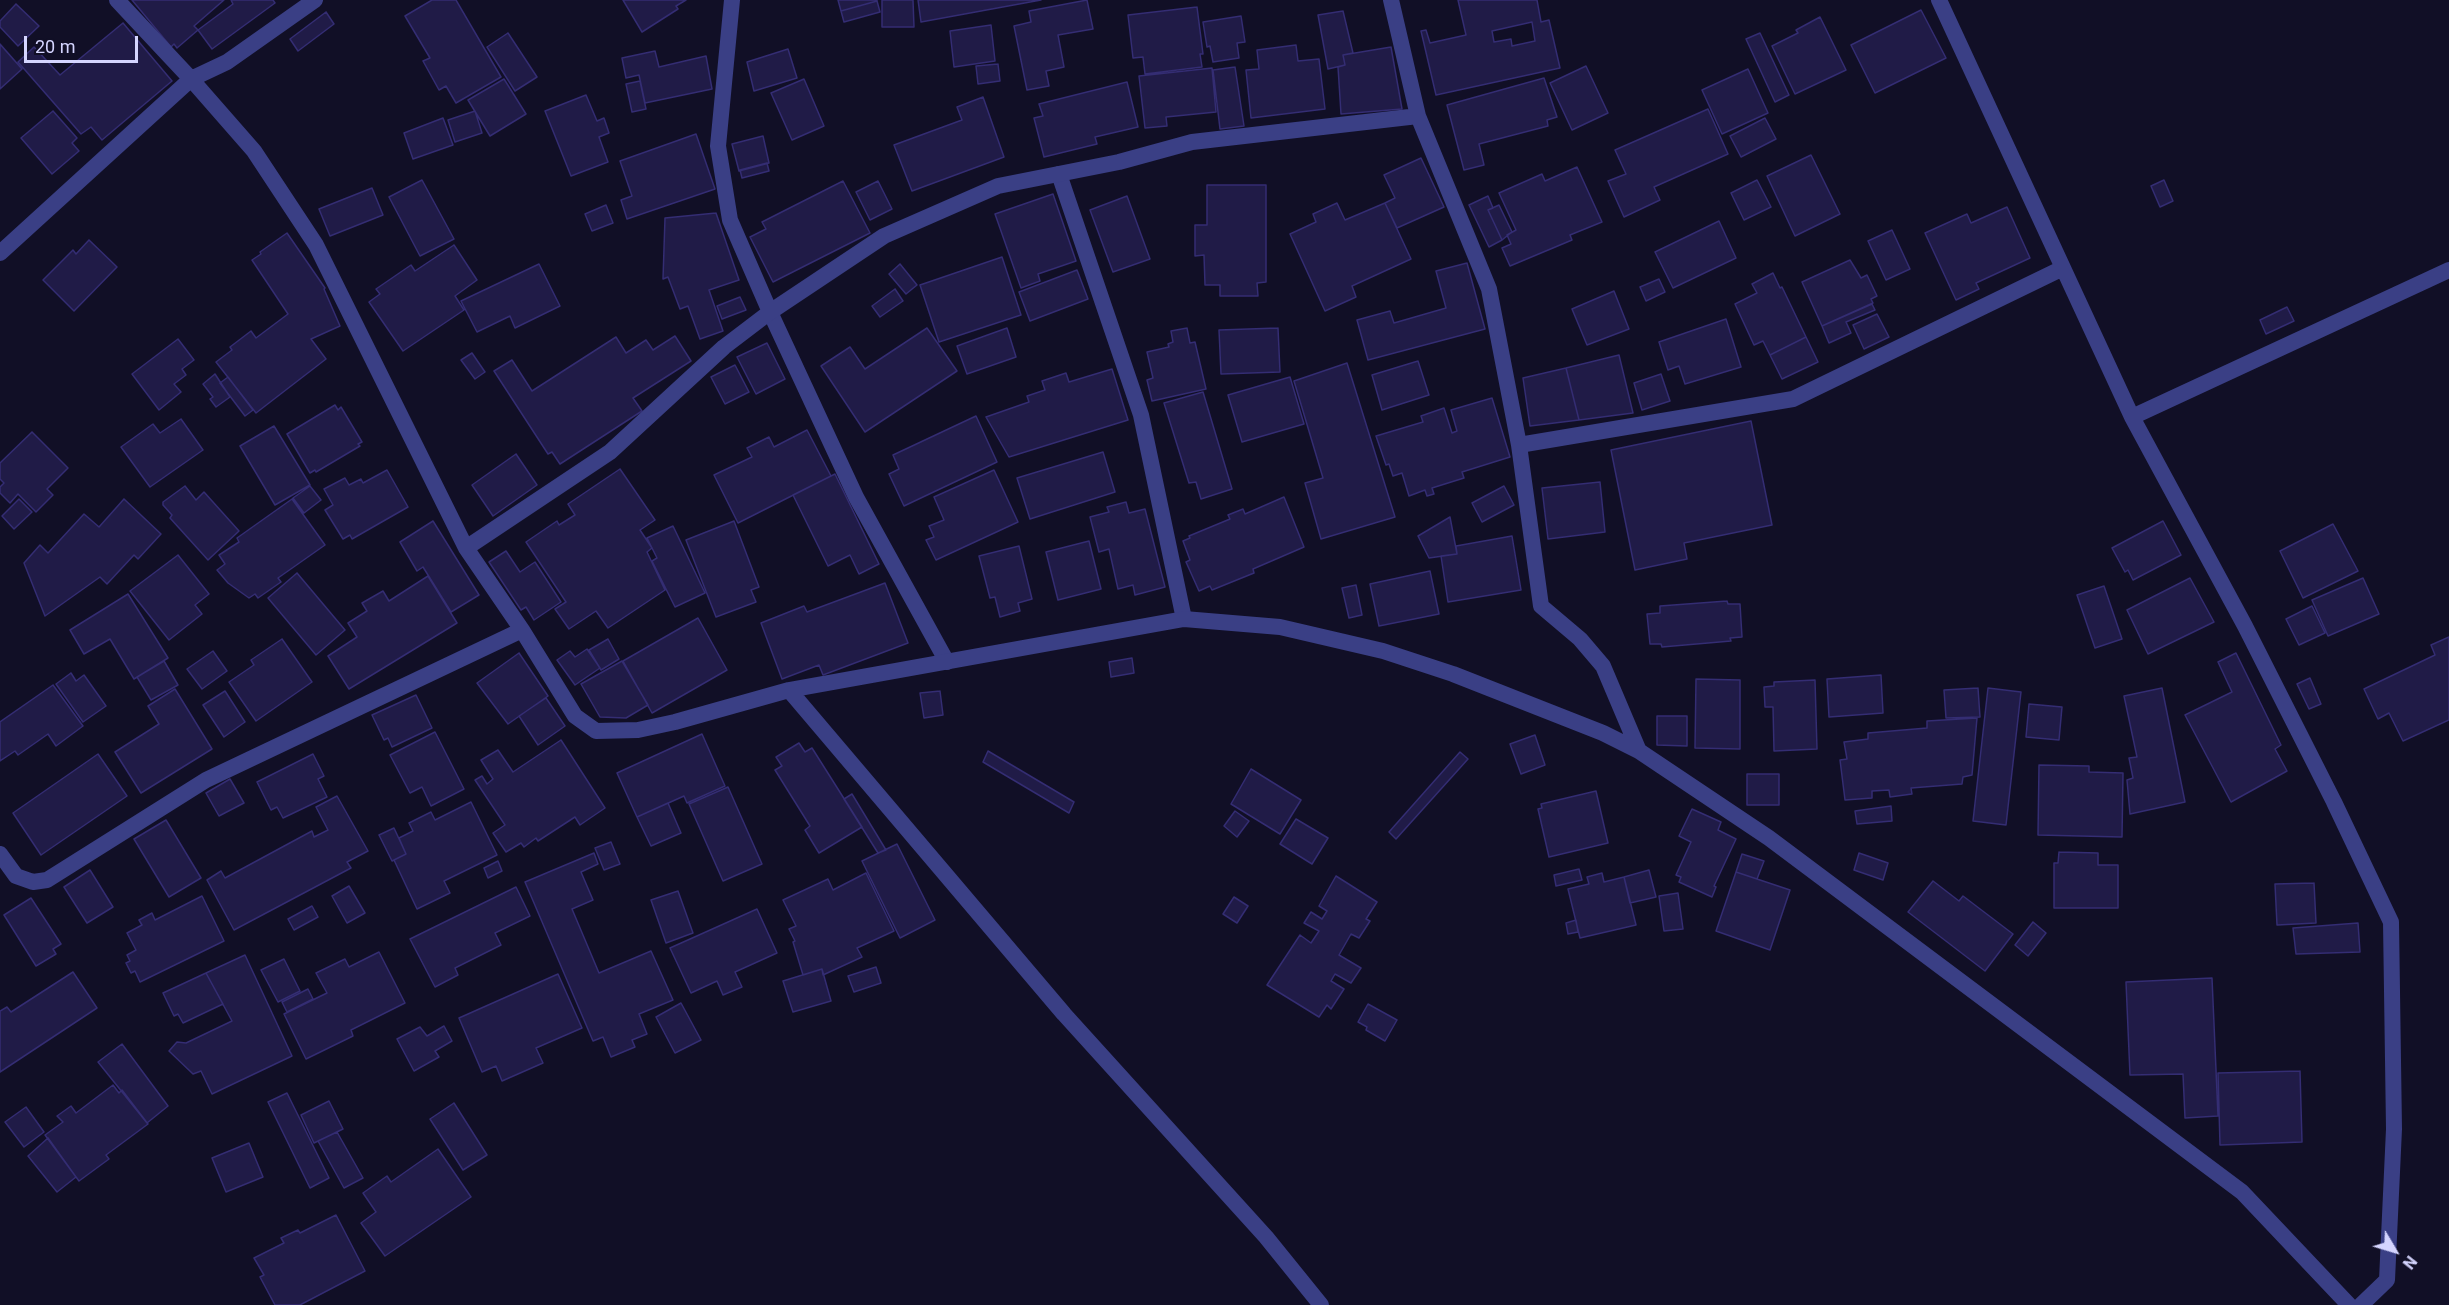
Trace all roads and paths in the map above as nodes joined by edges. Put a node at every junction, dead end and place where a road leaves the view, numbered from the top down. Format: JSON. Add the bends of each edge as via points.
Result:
{"nodes":[{"id":1,"x":117,"y":0,"type":"edge"},
{"id":2,"x":315,"y":0,"type":"edge"},
{"id":3,"x":732,"y":0,"type":"edge"},
{"id":4,"x":1391,"y":0,"type":"edge"},
{"id":5,"x":1940,"y":0,"type":"edge"},
{"id":6,"x":190,"y":79,"type":"junction"},
{"id":7,"x":1418,"y":116,"type":"junction"},
{"id":8,"x":1059,"y":174,"type":"junction"},
{"id":9,"x":0,"y":254,"type":"edge"},
{"id":10,"x":2063,"y":268,"type":"junction"},
{"id":11,"x":2449,"y":270,"type":"edge"},
{"id":12,"x":770,"y":312,"type":"junction"},
{"id":13,"x":2132,"y":417,"type":"junction"},
{"id":14,"x":1519,"y":445,"type":"junction"},
{"id":15,"x":466,"y":548,"type":"junction"},
{"id":16,"x":1184,"y":619,"type":"junction"},
{"id":17,"x":522,"y":630,"type":"junction"},
{"id":18,"x":947,"y":662,"type":"junction"},
{"id":19,"x":789,"y":690,"type":"junction"},
{"id":20,"x":1639,"y":751,"type":"junction"},
{"id":21,"x":0,"y":854,"type":"edge"},
{"id":22,"x":1321,"y":1305,"type":"edge"},
{"id":23,"x":2349,"y":1305,"type":"edge"},
{"id":24,"x":2361,"y":1305,"type":"edge"}],
"edges":[{"from":1,"to":6,"type":"street"},
{"from":2,"to":6,"type":"street","via":[[226,62]]},
{"from":3,"to":12,"type":"street","via":[[718,146],[730,220]]},
{"from":4,"to":7,"type":"street"},
{"from":5,"to":10,"type":"street"},
{"from":6,"to":9,"type":"street"},
{"from":6,"to":15,"type":"street","via":[[254,151],[316,245]]},
{"from":7,"to":8,"type":"street","via":[[1192,141]]},
{"from":7,"to":14,"type":"street","via":[[1489,289]]},
{"from":8,"to":12,"type":"street","via":[[998,186],[884,236]]},
{"from":8,"to":16,"type":"street","via":[[1141,415]]},
{"from":10,"to":13,"type":"street"},
{"from":10,"to":14,"type":"street","via":[[1793,399]]},
{"from":11,"to":13,"type":"street"},
{"from":12,"to":15,"type":"street","via":[[724,347],[610,452]]},
{"from":12,"to":18,"type":"street","via":[[856,497]]},
{"from":13,"to":24,"type":"street","via":[[2245,626],[2391,922],[2394,1129],[2387,1280]]},
{"from":14,"to":20,"type":"street","via":[[1541,606],[1580,639],[1602,666]]},
{"from":15,"to":17,"type":"street"},
{"from":16,"to":18,"type":"street"},
{"from":16,"to":20,"type":"street","via":[[1280,627],[1383,651],[1464,678]]},
{"from":17,"to":19,"type":"street","via":[[575,716],[596,731],[638,730]]},
{"from":17,"to":21,"type":"street","via":[[206,780],[47,880],[33,882],[16,876]]},
{"from":18,"to":19,"type":"street"},
{"from":19,"to":22,"type":"street","via":[[1064,1014],[1266,1237]]},
{"from":20,"to":23,"type":"street","via":[[1769,838],[2242,1192]]}]}
